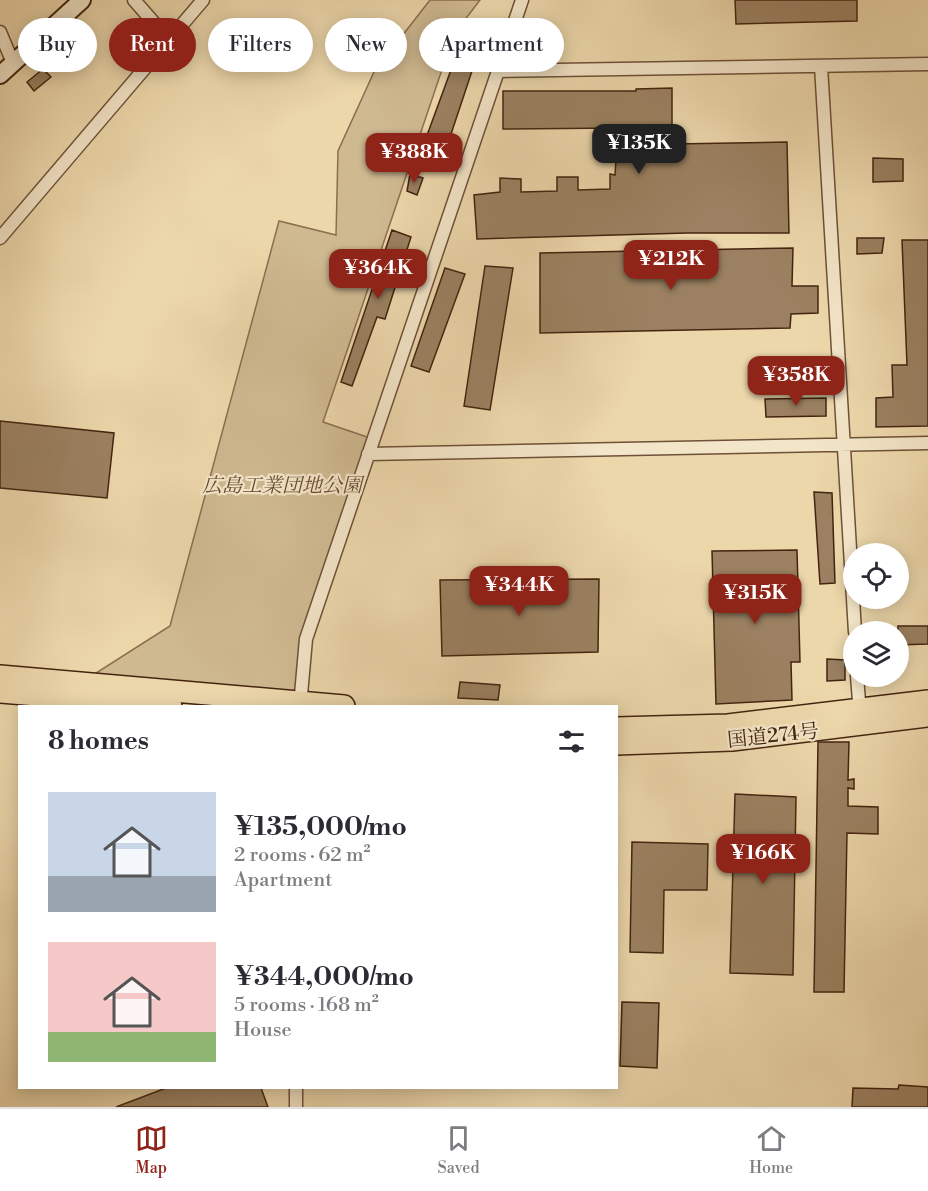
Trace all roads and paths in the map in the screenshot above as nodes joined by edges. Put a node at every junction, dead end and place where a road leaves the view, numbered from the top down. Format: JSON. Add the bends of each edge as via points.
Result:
{"nodes":[{"id":1,"x":82,"y":0,"type":"edge"},
{"id":2,"x":134,"y":0,"type":"edge"},
{"id":3,"x":203,"y":0,"type":"edge"},
{"id":4,"x":522,"y":0,"type":"edge"},
{"id":5,"x":150,"y":18,"type":"edge"},
{"id":6,"x":187,"y":18,"type":"edge"},
{"id":7,"x":516,"y":18,"type":"edge"},
{"id":8,"x":0,"y":32,"type":"edge"},
{"id":9,"x":13,"y":63,"type":"junction"},
{"id":10,"x":928,"y":64,"type":"edge"},
{"id":11,"x":821,"y":66,"type":"junction"},
{"id":12,"x":564,"y":70,"type":"edge"},
{"id":13,"x":141,"y":72,"type":"edge"},
{"id":14,"x":498,"y":72,"type":"edge"},
{"id":15,"x":0,"y":75,"type":"edge"},
{"id":16,"x":0,"y":238,"type":"edge"},
{"id":17,"x":928,"y":443,"type":"edge"},
{"id":18,"x":844,"y":445,"type":"junction"},
{"id":19,"x":368,"y":454,"type":"junction"},
{"id":20,"x":854,"y":621,"type":"edge"},
{"id":21,"x":0,"y":676,"type":"edge"},
{"id":22,"x":858,"y":687,"type":"edge"},
{"id":23,"x":0,"y":692,"type":"edge"},
{"id":24,"x":928,"y":701,"type":"edge"},
{"id":25,"x":159,"y":705,"type":"edge"},
{"id":26,"x":301,"y":705,"type":"edge"},
{"id":27,"x":928,"y":716,"type":"edge"},
{"id":28,"x":860,"y":717,"type":"junction"},
{"id":29,"x":618,"y":728,"type":"edge"},
{"id":30,"x":618,"y":744,"type":"edge"},
{"id":31,"x":296,"y":1089,"type":"edge"},
{"id":32,"x":296,"y":1107,"type":"edge"}],
"edges":[{"from":1,"to":9,"type":"street"},
{"from":2,"to":5,"type":"street"},
{"from":3,"to":6,"type":"street"},
{"from":4,"to":7,"type":"street"},
{"from":8,"to":9,"type":"street"},
{"from":9,"to":15,"type":"street"},
{"from":10,"to":11,"type":"street"},
{"from":11,"to":12,"type":"street"},
{"from":11,"to":18,"type":"street"},
{"from":13,"to":16,"type":"street"},
{"from":14,"to":19,"type":"street"},
{"from":17,"to":18,"type":"street"},
{"from":18,"to":19,"type":"street"},
{"from":18,"to":20,"type":"street"},
{"from":19,"to":26,"type":"street","via":[[306,639]]},
{"from":21,"to":26,"type":"highway"},
{"from":22,"to":28,"type":"street"},
{"from":23,"to":25,"type":"highway"},
{"from":24,"to":28,"type":"highway","name":"国道274号"},
{"from":27,"to":28,"type":"highway","name":"国道274号"},
{"from":28,"to":29,"type":"highway","name":"国道274号"},
{"from":28,"to":30,"type":"highway","name":"国道274号","via":[[732,740]]},
{"from":31,"to":32,"type":"street"}]}
